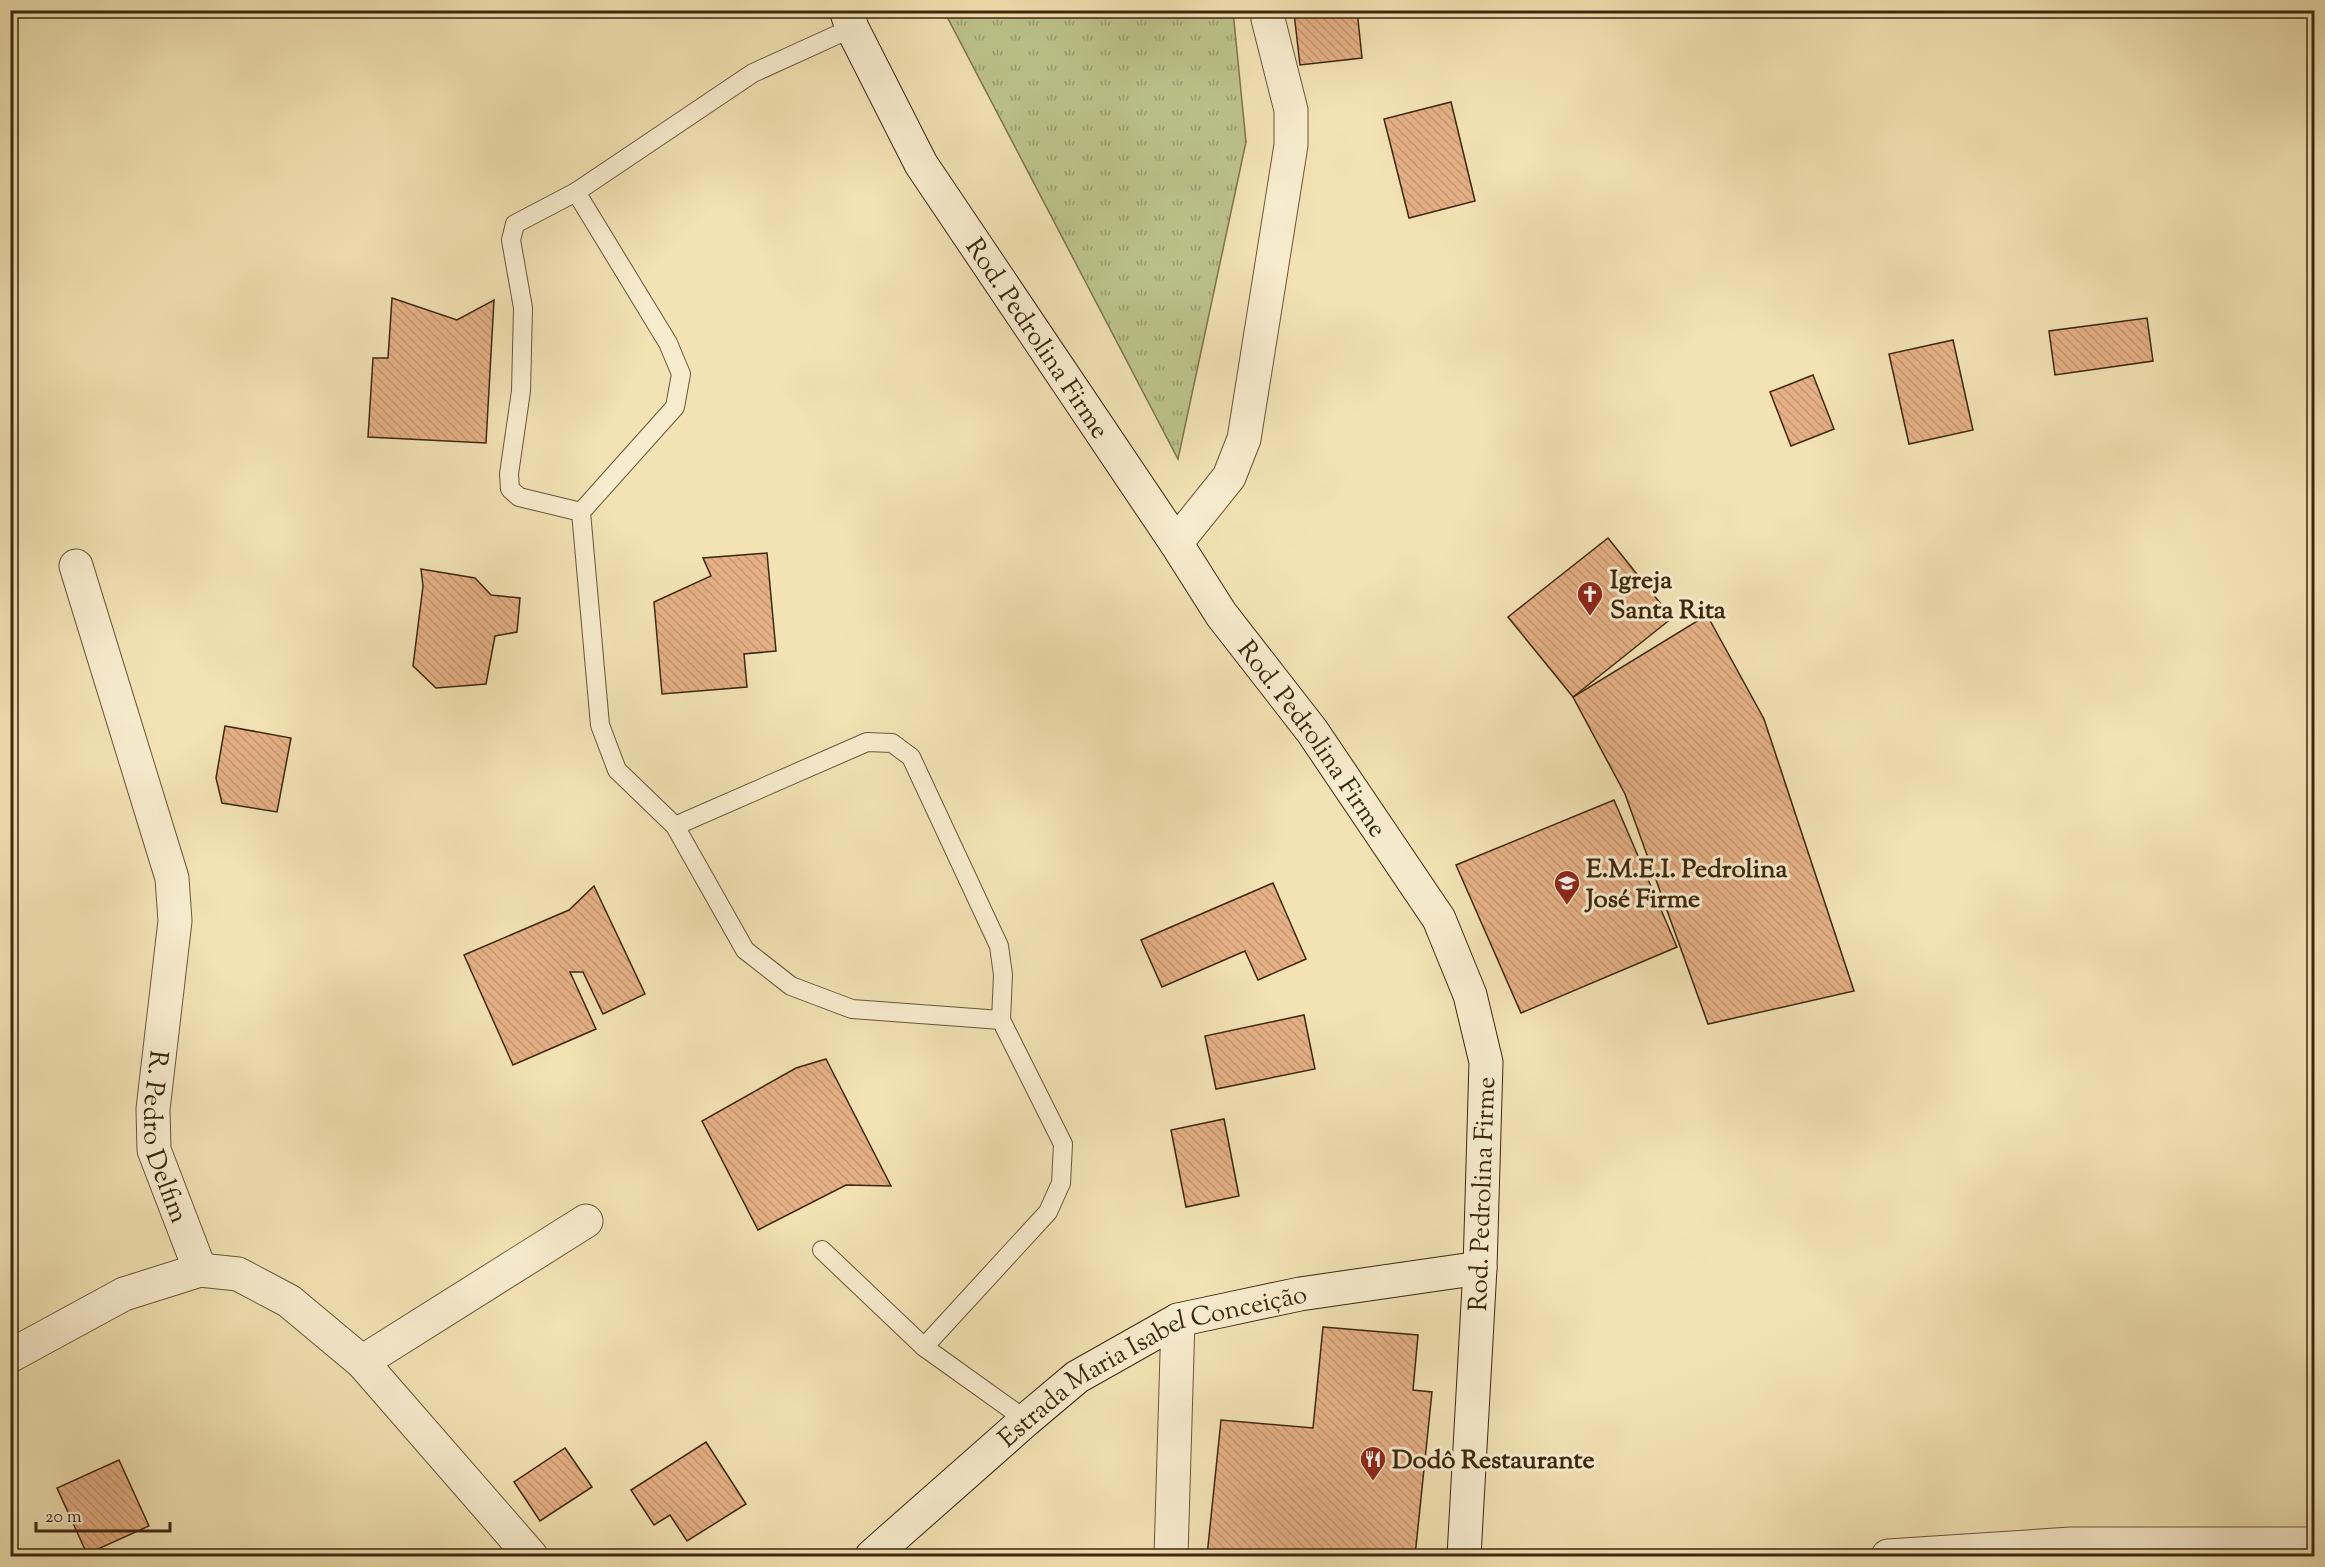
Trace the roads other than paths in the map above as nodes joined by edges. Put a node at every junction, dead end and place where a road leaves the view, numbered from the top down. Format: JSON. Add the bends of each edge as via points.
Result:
{"nodes":[{"id":1,"x":1268,"y":10,"type":"edge"},
{"id":2,"x":849,"y":19,"type":"edge"},
{"id":3,"x":576,"y":192,"type":"junction"},
{"id":4,"x":581,"y":512,"type":"junction"},
{"id":5,"x":1176,"y":543,"type":"junction"},
{"id":6,"x":76,"y":566,"type":"dead end"},
{"id":7,"x":675,"y":826,"type":"junction"},
{"id":8,"x":1001,"y":1020,"type":"junction"},
{"id":9,"x":586,"y":1221,"type":"dead end"},
{"id":10,"x":822,"y":1250,"type":"dead end"},
{"id":11,"x":1480,"y":1268,"type":"junction"},
{"id":12,"x":200,"y":1270,"type":"junction"},
{"id":13,"x":1178,"y":1320,"type":"junction"},
{"id":14,"x":924,"y":1347,"type":"junction"},
{"id":15,"x":10,"y":1356,"type":"edge"},
{"id":16,"x":362,"y":1362,"type":"junction"},
{"id":17,"x":1026,"y":1420,"type":"junction"},
{"id":18,"x":2314,"y":1544,"type":"edge"},
{"id":19,"x":531,"y":1557,"type":"edge"},
{"id":20,"x":872,"y":1557,"type":"edge"},
{"id":21,"x":1172,"y":1557,"type":"edge"},
{"id":22,"x":1464,"y":1557,"type":"edge"},
{"id":23,"x":1888,"y":1557,"type":"edge"}],
"edges":[{"from":1,"to":5,"type":"street","via":[[1292,110],[1292,145],[1244,439],[1229,477]]},
{"from":2,"to":3,"type":"lane","via":[[753,73]]},
{"from":2,"to":5,"type":"street","name":"Rod. Pedrolina Firme","via":[[921,164]]},
{"from":3,"to":4,"type":"lane","via":[[668,343],[681,374],[675,407]]},
{"from":3,"to":4,"type":"lane","via":[[515,224],[511,240],[523,308],[521,391],[509,474],[510,489],[519,497]]},
{"from":4,"to":7,"type":"lane","via":[[600,725],[617,770]]},
{"from":5,"to":11,"type":"street","name":"Rod. Pedrolina Firme","via":[[1221,614],[1312,731],[1439,919],[1470,994],[1486,1062]]},
{"from":6,"to":12,"type":"street","name":"R. Pedro Delfim","via":[[172,878],[175,921],[153,1109],[154,1150]]},
{"from":7,"to":8,"type":"lane","via":[[746,950],[790,986],[852,1009]]},
{"from":7,"to":8,"type":"lane","via":[[867,742],[892,743],[911,757],[999,946],[1003,975]]},
{"from":8,"to":14,"type":"lane","via":[[1063,1144],[1061,1183],[1048,1212]]},
{"from":9,"to":16,"type":"street"},
{"from":10,"to":14,"type":"lane"},
{"from":11,"to":13,"type":"street","name":"Estrada Maria Isabel Conceição","via":[[1300,1294]]},
{"from":11,"to":22,"type":"street","name":"Rod. Pedrolina Firme"},
{"from":12,"to":15,"type":"street","via":[[124,1294]]},
{"from":12,"to":16,"type":"street","via":[[238,1274],[289,1302]]},
{"from":13,"to":17,"type":"street","name":"Estrada Maria Isabel Conceição","via":[[1077,1377]]},
{"from":13,"to":21,"type":"street"},
{"from":14,"to":17,"type":"lane"},
{"from":16,"to":19,"type":"street"},
{"from":17,"to":20,"type":"street","name":"Estrada Maria Isabel Conceição"},
{"from":18,"to":23,"type":"street","via":[[2071,1544]]}]}
